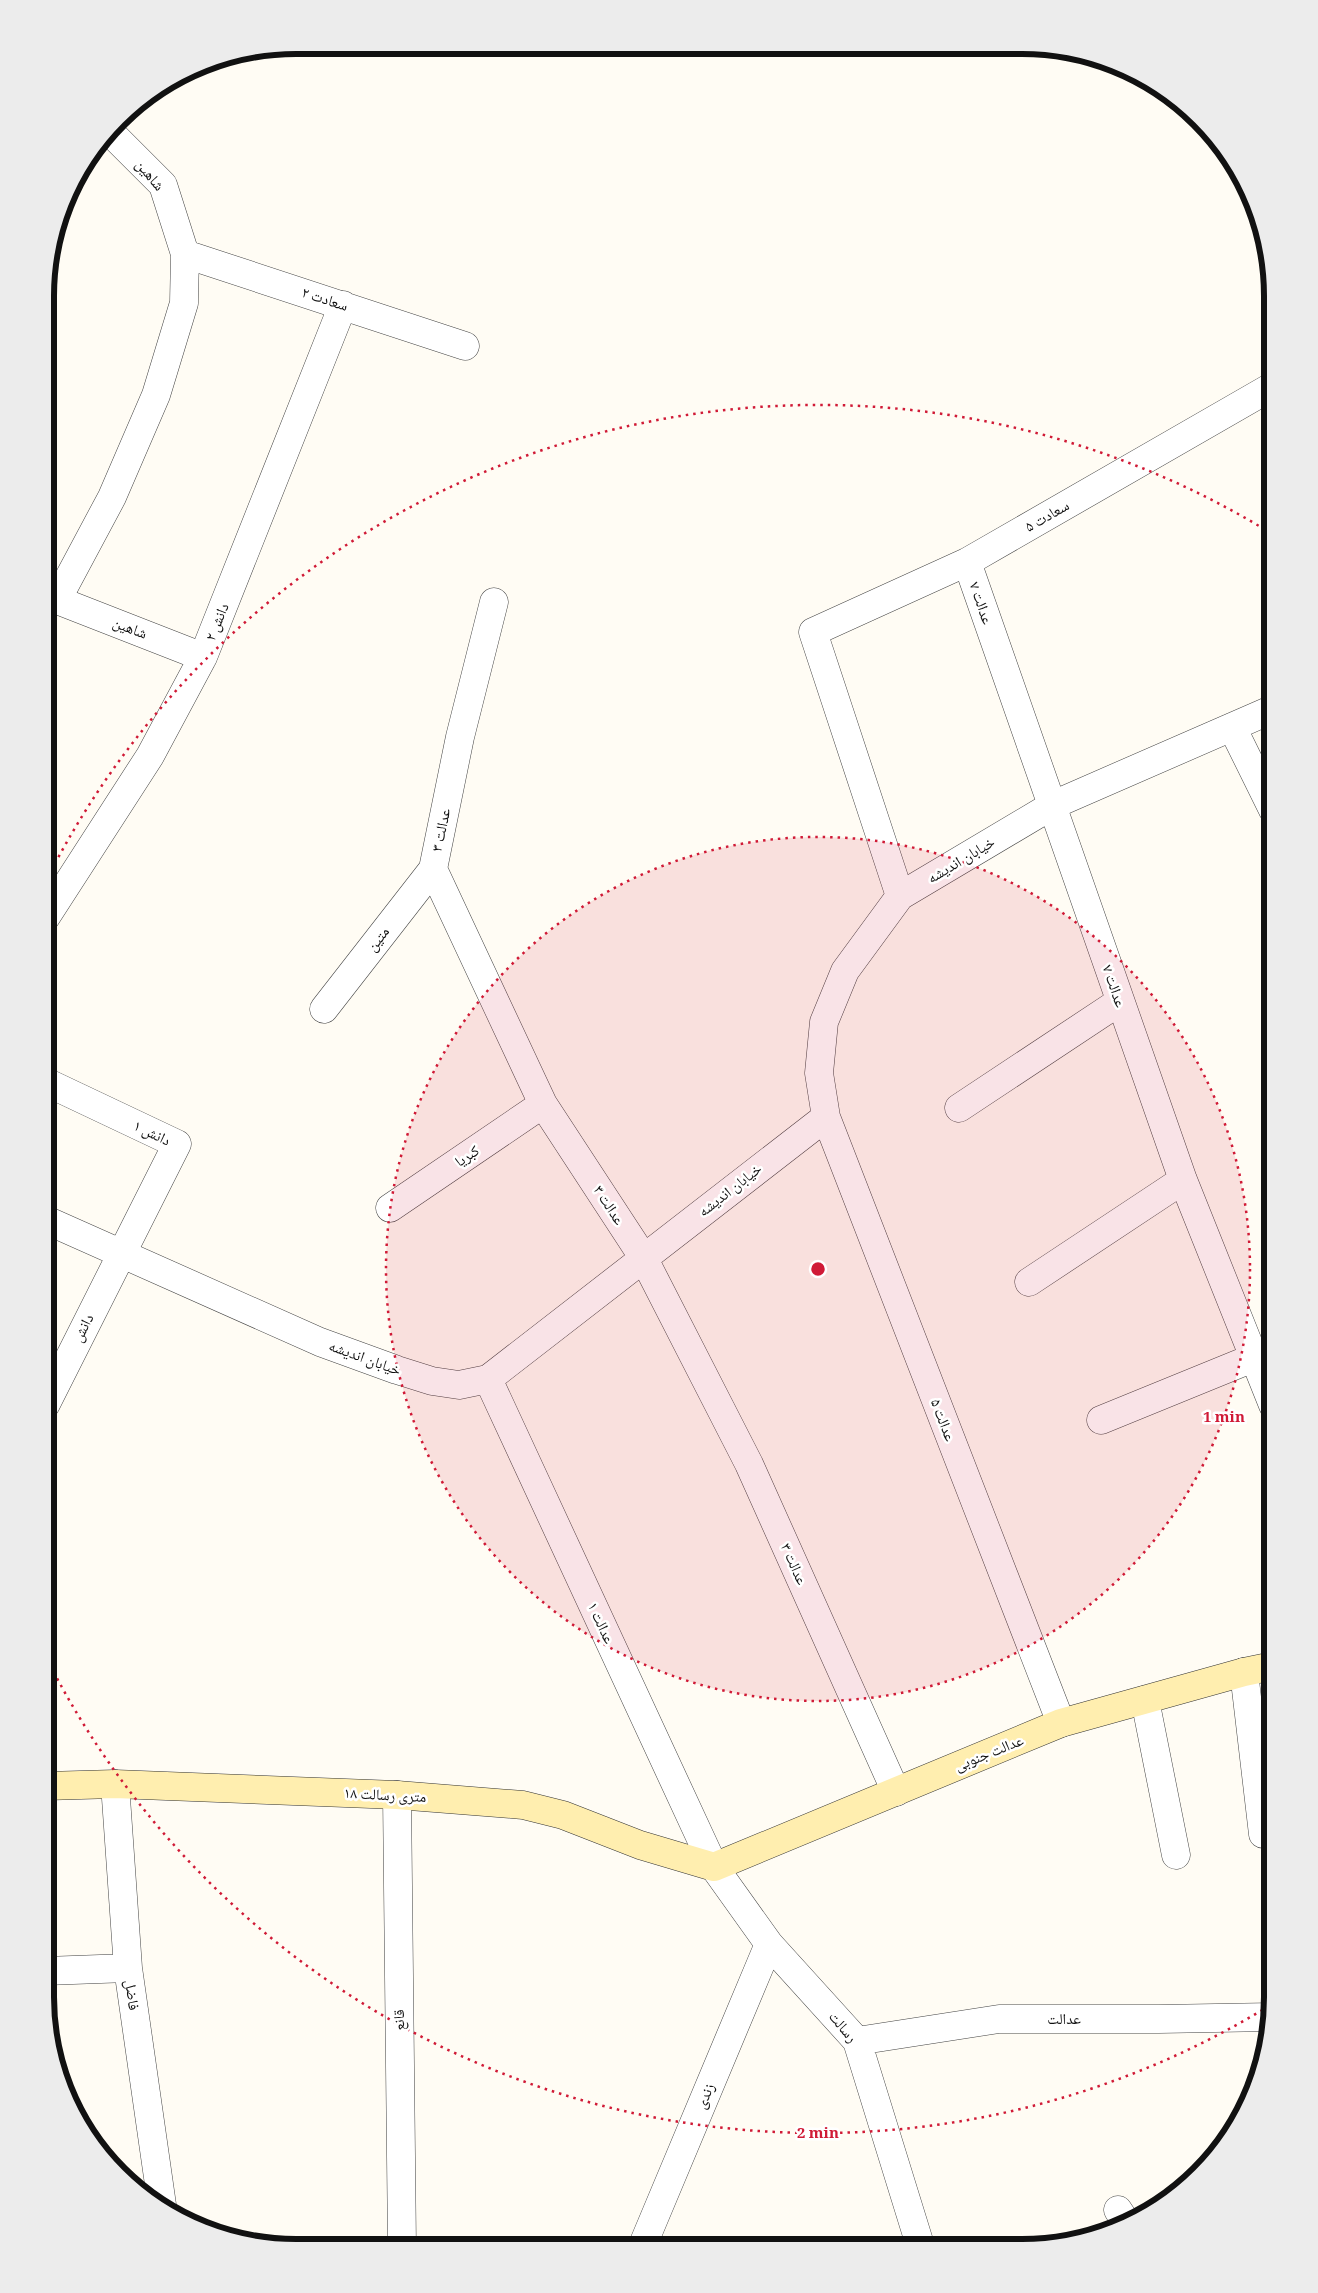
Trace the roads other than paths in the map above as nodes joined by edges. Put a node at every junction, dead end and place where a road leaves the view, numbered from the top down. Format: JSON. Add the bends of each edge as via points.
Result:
{"nodes":[{"id":1,"x":114,"y":136,"type":"edge"},
{"id":2,"x":185,"y":254,"type":"junction"},
{"id":3,"x":343,"y":305,"type":"junction"},
{"id":4,"x":465,"y":346,"type":"dead end"},
{"id":5,"x":1264,"y":391,"type":"edge"},
{"id":6,"x":967,"y":562,"type":"junction"},
{"id":7,"x":494,"y":602,"type":"dead end"},
{"id":8,"x":203,"y":656,"type":"junction"},
{"id":9,"x":1264,"y":713,"type":"edge"},
{"id":10,"x":1232,"y":727,"type":"junction"},
{"id":11,"x":1264,"y":792,"type":"edge"},
{"id":12,"x":1053,"y":805,"type":"junction"},
{"id":13,"x":433,"y":869,"type":"junction"},
{"id":14,"x":900,"y":896,"type":"junction"},
{"id":15,"x":54,"y":904,"type":"edge"},
{"id":16,"x":1119,"y":1002,"type":"junction"},
{"id":17,"x":324,"y":1009,"type":"dead end"},
{"id":18,"x":54,"y":1086,"type":"edge"},
{"id":19,"x":543,"y":1104,"type":"junction"},
{"id":20,"x":959,"y":1108,"type":"dead end"},
{"id":21,"x":826,"y":1117,"type":"junction"},
{"id":22,"x":1183,"y":1180,"type":"junction"},
{"id":23,"x":390,"y":1208,"type":"dead end"},
{"id":24,"x":54,"y":1223,"type":"edge"},
{"id":25,"x":121,"y":1252,"type":"junction"},
{"id":26,"x":643,"y":1258,"type":"junction"},
{"id":27,"x":1029,"y":1282,"type":"dead end"},
{"id":28,"x":1253,"y":1358,"type":"junction"},
{"id":29,"x":488,"y":1379,"type":"junction"},
{"id":30,"x":54,"y":1383,"type":"edge"},
{"id":31,"x":1264,"y":1384,"type":"edge"},
{"id":32,"x":1101,"y":1420,"type":"dead end"},
{"id":33,"x":1264,"y":1668,"type":"edge"},
{"id":34,"x":1244,"y":1672,"type":"junction"},
{"id":35,"x":1145,"y":1700,"type":"junction"},
{"id":36,"x":1061,"y":1723,"type":"junction"},
{"id":37,"x":115,"y":1784,"type":"junction"},
{"id":38,"x":54,"y":1786,"type":"edge"},
{"id":39,"x":896,"y":1792,"type":"junction"},
{"id":40,"x":397,"y":1794,"type":"junction"},
{"id":41,"x":1263,"y":1834,"type":"dead end"},
{"id":42,"x":1176,"y":1855,"type":"dead end"},
{"id":43,"x":714,"y":1867,"type":"junction"},
{"id":44,"x":769,"y":1944,"type":"junction"},
{"id":45,"x":128,"y":1968,"type":"junction"},
{"id":46,"x":54,"y":1970,"type":"edge"},
{"id":47,"x":1264,"y":2016,"type":"edge"},
{"id":48,"x":858,"y":2041,"type":"junction"},
{"id":49,"x":161,"y":2198,"type":"edge"},
{"id":50,"x":402,"y":2239,"type":"edge"},
{"id":51,"x":645,"y":2239,"type":"edge"},
{"id":52,"x":918,"y":2239,"type":"edge"}],
"edges":[{"from":1,"to":2,"type":"street","name":"شاهین","via":[[163,186]]},
{"from":2,"to":3,"type":"street","name":"سعادت ۲"},
{"from":2,"to":8,"type":"street","name":"شاهین","via":[[184,303],[156,395],[112,497],[56,600]]},
{"from":3,"to":4,"type":"street","name":"سعادت ۲"},
{"from":3,"to":8,"type":"street","name":"دانش ۲"},
{"from":5,"to":6,"type":"street","name":"سعادت ۵"},
{"from":6,"to":12,"type":"street","name":"عدالت ۷"},
{"from":6,"to":14,"type":"street","name":"سعادت ۵","via":[[813,632]]},
{"from":7,"to":13,"type":"street","name":"عدالت ۳","via":[[460,737]]},
{"from":8,"to":15,"type":"street","name":"دانش ۲","via":[[150,756]]},
{"from":9,"to":10,"type":"street","name":"خیابان اندیشه"},
{"from":10,"to":11,"type":"street"},
{"from":10,"to":12,"type":"street","name":"خیابان اندیشه"},
{"from":12,"to":14,"type":"street","name":"خیابان اندیشه"},
{"from":12,"to":16,"type":"street","name":"عدالت ۷"},
{"from":13,"to":17,"type":"street","name":"متین"},
{"from":13,"to":19,"type":"street","name":"عدالت ۳"},
{"from":14,"to":21,"type":"street","name":"خیابان اندیشه","via":[[845,971],[824,1022],[819,1073]]},
{"from":16,"to":20,"type":"street"},
{"from":16,"to":22,"type":"street","name":"عدالت ۷"},
{"from":18,"to":25,"type":"street","name":"دانش ۱","via":[[177,1144]]},
{"from":19,"to":23,"type":"street","name":"کبریا"},
{"from":19,"to":26,"type":"street","name":"عدالت ۳"},
{"from":21,"to":26,"type":"street","name":"خیابان اندیشه"},
{"from":21,"to":36,"type":"street","name":"عدالت ۵"},
{"from":22,"to":27,"type":"street"},
{"from":22,"to":28,"type":"street","name":"عدالت ۷"},
{"from":24,"to":25,"type":"street","name":"خیابان اندیشه"},
{"from":25,"to":29,"type":"street","name":"خیابان اندیشه","via":[[320,1342],[397,1370],[459,1385]]},
{"from":25,"to":30,"type":"street","name":"دانش"},
{"from":26,"to":29,"type":"street","name":"خیابان اندیشه"},
{"from":26,"to":39,"type":"street","name":"عدالت ۳","via":[[749,1464]]},
{"from":28,"to":31,"type":"street","name":"عدالت ۷"},
{"from":28,"to":32,"type":"street"},
{"from":29,"to":43,"type":"street","name":"عدالت ۱"},
{"from":33,"to":34,"type":"street","name":"عدالت جنوبی"},
{"from":34,"to":35,"type":"street","name":"عدالت جنوبی"},
{"from":34,"to":41,"type":"street"},
{"from":35,"to":36,"type":"street","name":"عدالت جنوبی"},
{"from":35,"to":42,"type":"street"},
{"from":36,"to":39,"type":"street","name":"عدالت جنوبی"},
{"from":37,"to":38,"type":"street","name":"۱۸ متری رسالت"},
{"from":37,"to":40,"type":"street","name":"۱۸ متری رسالت"},
{"from":37,"to":45,"type":"street","name":"فاضل"},
{"from":39,"to":43,"type":"street","name":"عدالت جنوبی"},
{"from":40,"to":43,"type":"street","name":"۱۸ متری رسالت","via":[[523,1805],[563,1815],[640,1845]]},
{"from":40,"to":50,"type":"street","name":"قانع"},
{"from":43,"to":44,"type":"street","name":"رسالت"},
{"from":44,"to":48,"type":"street","name":"رسالت"},
{"from":44,"to":51,"type":"street","name":"زندی"},
{"from":45,"to":46,"type":"street"},
{"from":45,"to":49,"type":"street","name":"فاضل"},
{"from":47,"to":48,"type":"street","name":"عدالت","via":[[999,2019]]},
{"from":48,"to":52,"type":"street","name":"رسالت"}]}
